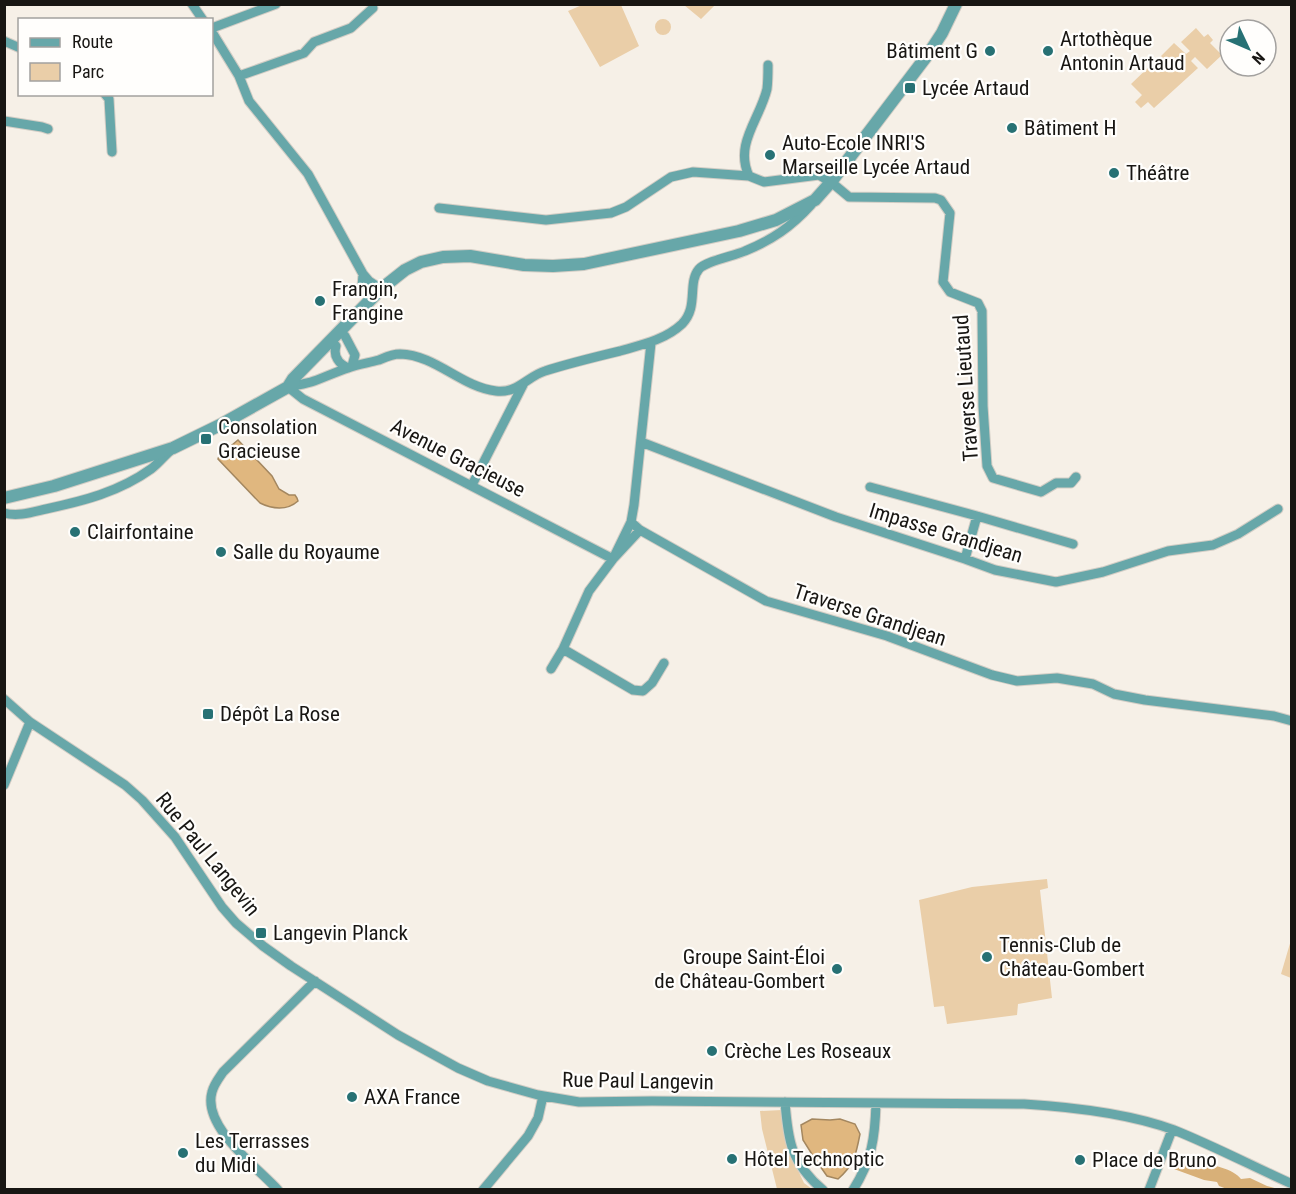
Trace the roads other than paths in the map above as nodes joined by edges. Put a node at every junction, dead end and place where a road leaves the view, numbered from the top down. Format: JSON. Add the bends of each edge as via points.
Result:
{"nodes":[{"id":1,"x":192,"y":4,"type":"edge"},
{"id":2,"x":276,"y":4,"type":"edge"},
{"id":3,"x":956,"y":4,"type":"edge"},
{"id":4,"x":373,"y":8,"type":"dead end"},
{"id":5,"x":202,"y":18,"type":"edge"},
{"id":6,"x":213,"y":30,"type":"edge"},
{"id":7,"x":213,"y":32,"type":"edge"},
{"id":8,"x":4,"y":41,"type":"edge"},
{"id":9,"x":18,"y":47,"type":"edge"},
{"id":10,"x":768,"y":65,"type":"dead end"},
{"id":11,"x":239,"y":76,"type":"junction"},
{"id":12,"x":107,"y":96,"type":"edge"},
{"id":13,"x":4,"y":121,"type":"edge"},
{"id":14,"x":48,"y":129,"type":"dead end"},
{"id":15,"x":112,"y":152,"type":"dead end"},
{"id":16,"x":749,"y":176,"type":"junction"},
{"id":17,"x":831,"y":182,"type":"junction"},
{"id":18,"x":815,"y":200,"type":"junction"},
{"id":19,"x":439,"y":208,"type":"dead end"},
{"id":20,"x":421,"y":262,"type":"junction"},
{"id":21,"x":363,"y":274,"type":"junction"},
{"id":22,"x":381,"y":289,"type":"junction"},
{"id":23,"x":371,"y":299,"type":"junction"},
{"id":24,"x":651,"y":343,"type":"junction"},
{"id":25,"x":334,"y":344,"type":"junction"},
{"id":26,"x":350,"y":344,"type":"junction"},
{"id":27,"x":380,"y":359,"type":"junction"},
{"id":28,"x":350,"y":367,"type":"junction"},
{"id":29,"x":525,"y":383,"type":"junction"},
{"id":30,"x":288,"y":387,"type":"junction"},
{"id":31,"x":641,"y":442,"type":"junction"},
{"id":32,"x":173,"y":448,"type":"junction"},
{"id":33,"x":1076,"y":477,"type":"dead end"},
{"id":34,"x":472,"y":485,"type":"junction"},
{"id":35,"x":870,"y":487,"type":"dead end"},
{"id":36,"x":4,"y":498,"type":"edge"},
{"id":37,"x":1278,"y":510,"type":"dead end"},
{"id":38,"x":4,"y":513,"type":"edge"},
{"id":39,"x":977,"y":516,"type":"junction"},
{"id":40,"x":631,"y":522,"type":"junction"},
{"id":41,"x":640,"y":530,"type":"junction"},
{"id":42,"x":1073,"y":544,"type":"dead end"},
{"id":43,"x":613,"y":559,"type":"junction"},
{"id":44,"x":965,"y":559,"type":"junction"},
{"id":45,"x":563,"y":649,"type":"junction"},
{"id":46,"x":664,"y":663,"type":"dead end"},
{"id":47,"x":551,"y":669,"type":"dead end"},
{"id":48,"x":4,"y":699,"type":"edge"},
{"id":49,"x":1292,"y":721,"type":"edge"},
{"id":50,"x":30,"y":722,"type":"junction"},
{"id":51,"x":4,"y":785,"type":"edge"},
{"id":52,"x":315,"y":981,"type":"junction"},
{"id":53,"x":543,"y":1096,"type":"junction"},
{"id":54,"x":785,"y":1102,"type":"junction"},
{"id":55,"x":876,"y":1103,"type":"junction"},
{"id":56,"x":1172,"y":1130,"type":"junction"},
{"id":57,"x":1292,"y":1184,"type":"edge"},
{"id":58,"x":278,"y":1190,"type":"edge"},
{"id":59,"x":483,"y":1190,"type":"edge"},
{"id":60,"x":823,"y":1190,"type":"edge"},
{"id":61,"x":853,"y":1190,"type":"edge"},
{"id":62,"x":1149,"y":1190,"type":"edge"}],
"edges":[{"from":1,"to":5,"type":"street"},
{"from":2,"to":6,"type":"street"},
{"from":3,"to":17,"type":"street","via":[[929,53]]},
{"from":4,"to":11,"type":"street","via":[[351,27],[314,42],[304,53]]},
{"from":7,"to":11,"type":"street"},
{"from":8,"to":9,"type":"street"},
{"from":10,"to":16,"type":"street","via":[[767,87],[744,148]]},
{"from":11,"to":21,"type":"street","via":[[249,102],[308,174]]},
{"from":12,"to":15,"type":"street"},
{"from":13,"to":14,"type":"street"},
{"from":16,"to":17,"type":"street","via":[[764,182],[819,175]]},
{"from":16,"to":19,"type":"street","via":[[693,172],[671,177],[611,213],[546,220]]},
{"from":17,"to":18,"type":"street"},
{"from":17,"to":33,"type":"street","name":"Traverse Lieutaud","via":[[849,197],[941,200],[950,213],[943,282],[950,292],[978,303],[982,311],[987,466],[993,478],[1041,492],[1056,483],[1071,483]]},
{"from":18,"to":20,"type":"street","via":[[776,220],[739,231],[584,264],[524,265],[470,256]]},
{"from":18,"to":24,"type":"street","via":[[785,231],[744,252],[699,268],[689,314],[683,323]]},
{"from":20,"to":22,"type":"street"},
{"from":20,"to":26,"type":"street","via":[[394,285]]},
{"from":21,"to":22,"type":"street"},
{"from":21,"to":23,"type":"street","via":[[362,287]]},
{"from":22,"to":23,"type":"street"},
{"from":23,"to":25,"type":"street"},
{"from":24,"to":29,"type":"street","via":[[543,371]]},
{"from":24,"to":31,"type":"street"},
{"from":25,"to":26,"type":"street"},
{"from":25,"to":28,"type":"street","via":[[336,357]]},
{"from":25,"to":30,"type":"street"},
{"from":26,"to":27,"type":"street","via":[[366,356]]},
{"from":26,"to":28,"type":"street","via":[[355,355]]},
{"from":27,"to":28,"type":"street"},
{"from":27,"to":29,"type":"street","via":[[392,354],[417,356],[475,386],[498,392]]},
{"from":28,"to":30,"type":"street"},
{"from":29,"to":34,"type":"street"},
{"from":30,"to":32,"type":"street"},
{"from":30,"to":34,"type":"street","name":"Avenue Gracieuse","via":[[303,399]]},
{"from":31,"to":40,"type":"street"},
{"from":31,"to":44,"type":"street","name":"Impasse Grandjean","via":[[837,517]]},
{"from":32,"to":36,"type":"street"},
{"from":32,"to":38,"type":"street","via":[[150,470],[113,490],[27,513]]},
{"from":34,"to":43,"type":"street","name":"Avenue Gracieuse"},
{"from":35,"to":39,"type":"street"},
{"from":37,"to":44,"type":"street","name":"Impasse Grandjean","via":[[1213,545],[1167,551],[1103,572],[1056,582],[995,570]]},
{"from":39,"to":42,"type":"street"},
{"from":39,"to":44,"type":"street"},
{"from":40,"to":41,"type":"street","name":"Traverse Grandjean"},
{"from":40,"to":43,"type":"street"},
{"from":41,"to":43,"type":"street"},
{"from":41,"to":49,"type":"street","name":"Traverse Grandjean","via":[[766,601],[887,636],[993,675],[1017,681],[1057,678],[1093,684],[1124,696]]},
{"from":43,"to":45,"type":"street","via":[[589,591]]},
{"from":45,"to":46,"type":"street","via":[[633,690],[643,691]]},
{"from":45,"to":47,"type":"street"},
{"from":48,"to":50,"type":"street","name":"Rue Paul Langevin"},
{"from":50,"to":51,"type":"street"},
{"from":50,"to":52,"type":"street","name":"Rue Paul Langevin","via":[[142,800],[175,837],[236,923]]},
{"from":52,"to":53,"type":"street","name":"Rue Paul Langevin","via":[[458,1068]]},
{"from":52,"to":58,"type":"street","via":[[223,1071],[211,1094],[218,1127]]},
{"from":53,"to":54,"type":"street","name":"Rue Paul Langevin","via":[[579,1102]]},
{"from":53,"to":59,"type":"street","via":[[538,1118],[528,1136]]},
{"from":54,"to":55,"type":"street","name":"Rue Paul Langevin"},
{"from":54,"to":60,"type":"street","via":[[793,1149],[810,1179]]},
{"from":55,"to":56,"type":"street","name":"Rue Paul Langevin","via":[[1072,1107]]},
{"from":55,"to":61,"type":"street","via":[[869,1161]]},
{"from":56,"to":57,"type":"street","name":"Rue Paul Langevin"},
{"from":56,"to":62,"type":"street"}]}
